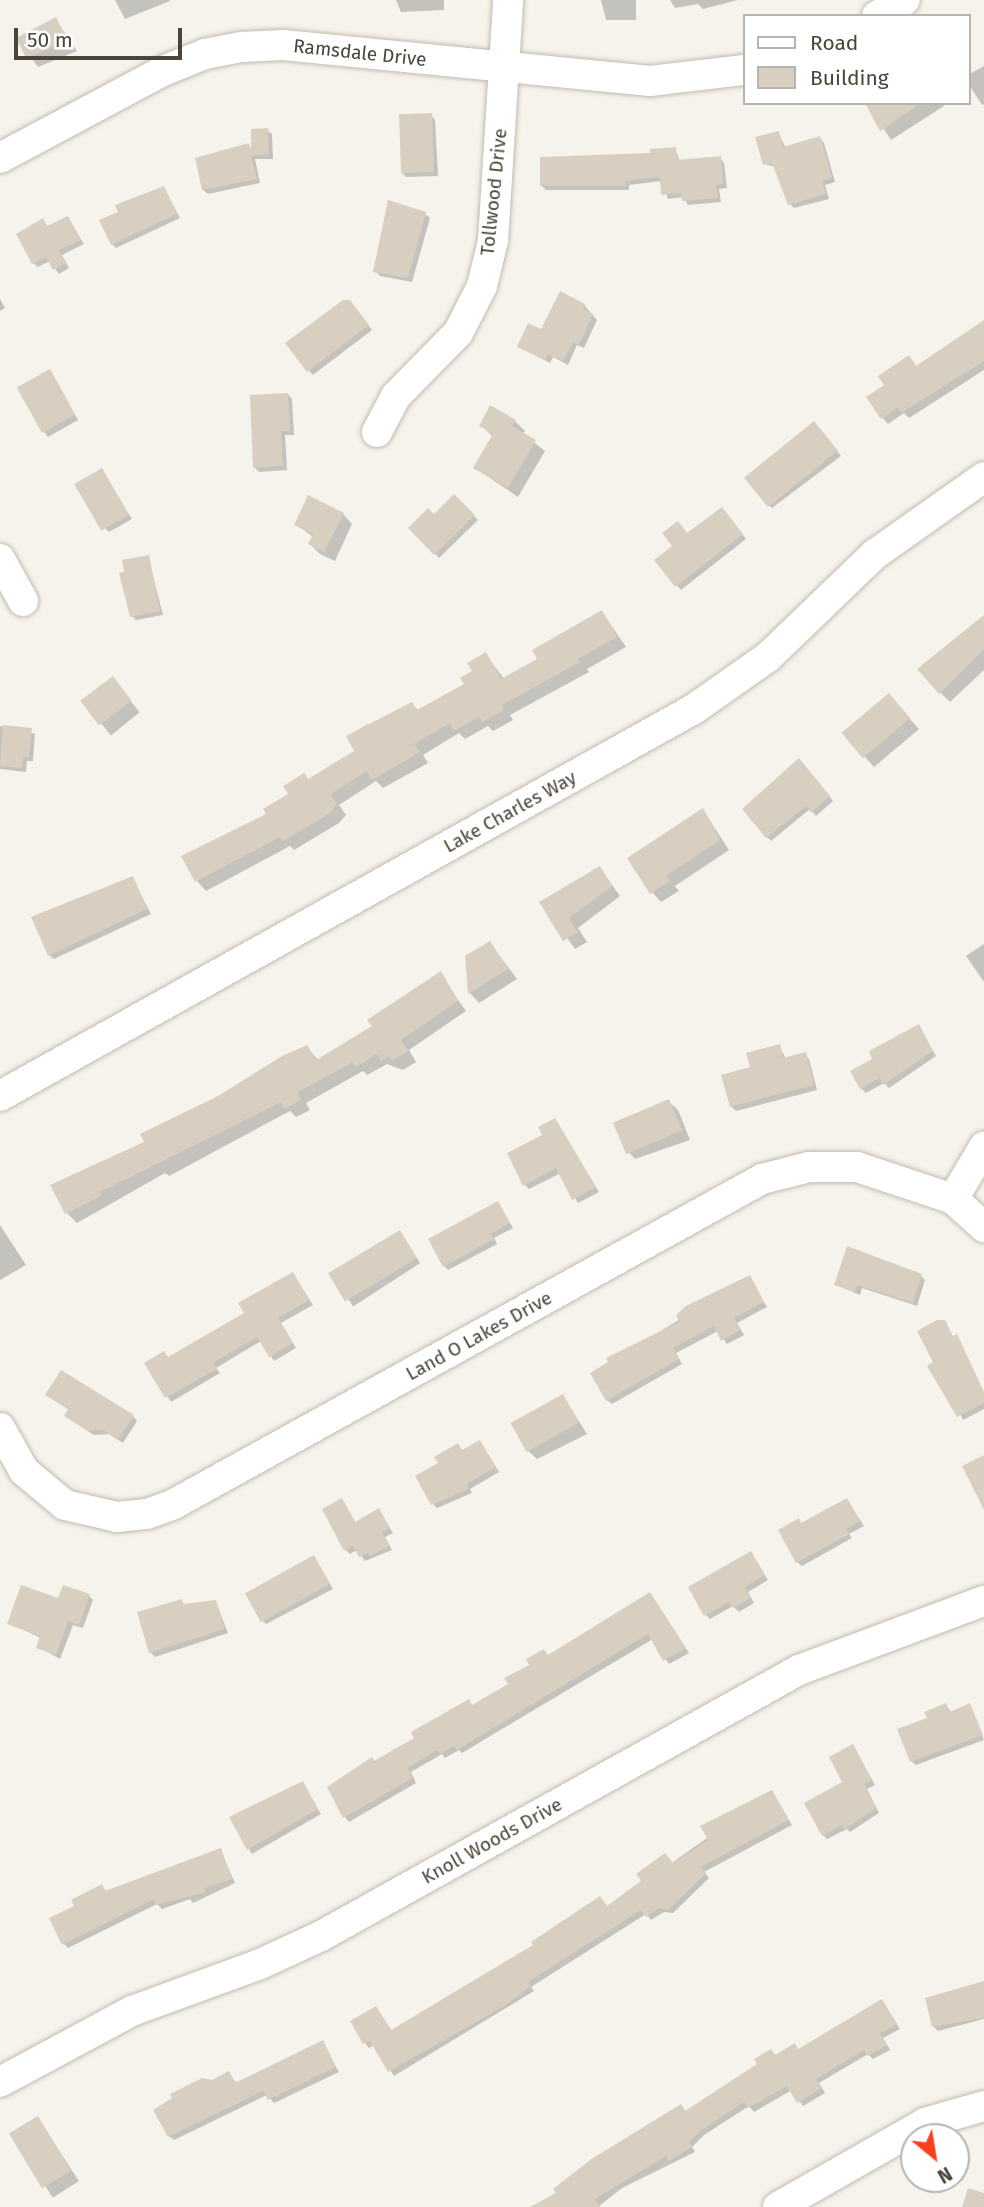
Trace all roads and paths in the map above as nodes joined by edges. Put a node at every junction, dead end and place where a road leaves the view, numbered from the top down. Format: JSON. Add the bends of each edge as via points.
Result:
{"nodes":[{"id":1,"x":508,"y":0,"type":"edge"},
{"id":2,"x":905,"y":0,"type":"edge"},
{"id":3,"x":880,"y":14,"type":"edge"},
{"id":4,"x":505,"y":69,"type":"junction"},
{"id":5,"x":743,"y":70,"type":"edge"},
{"id":6,"x":0,"y":158,"type":"edge"},
{"id":7,"x":377,"y":432,"type":"dead end"},
{"id":8,"x":984,"y":477,"type":"edge"},
{"id":9,"x":0,"y":559,"type":"edge"},
{"id":10,"x":23,"y":601,"type":"dead end"},
{"id":11,"x":0,"y":1096,"type":"edge"},
{"id":12,"x":984,"y":1147,"type":"edge"},
{"id":13,"x":953,"y":1199,"type":"junction"},
{"id":14,"x":984,"y":1227,"type":"edge"},
{"id":15,"x":0,"y":1429,"type":"edge"},
{"id":16,"x":984,"y":1601,"type":"edge"},
{"id":17,"x":0,"y":2082,"type":"edge"},
{"id":18,"x":984,"y":2106,"type":"edge"},
{"id":19,"x":778,"y":2207,"type":"edge"}],
"edges":[{"from":1,"to":4,"type":"street","name":"Tollwood Drive"},
{"from":2,"to":3,"type":"street"},
{"from":4,"to":5,"type":"street","name":"Ramsdale Drive","via":[[650,81]]},
{"from":4,"to":6,"type":"street","name":"Ramsdale Drive","via":[[283,45],[242,47],[205,54],[163,71]]},
{"from":4,"to":7,"type":"street","name":"Tollwood Drive","via":[[493,241],[482,286],[458,333],[396,396]]},
{"from":8,"to":11,"type":"street","name":"Lake Charles Way","via":[[875,554],[768,657],[694,709]]},
{"from":9,"to":10,"type":"street"},
{"from":12,"to":13,"type":"street"},
{"from":13,"to":14,"type":"street","name":"Land O Lakes Drive"},
{"from":13,"to":15,"type":"street","name":"Land O Lakes Drive","via":[[857,1167],[809,1167],[762,1179],[186,1497],[147,1514],[117,1517],[65,1505],[24,1471]]},
{"from":16,"to":17,"type":"street","name":"Knoll Woods Drive","via":[[799,1671],[321,1936],[258,1965],[132,2011]]},
{"from":18,"to":19,"type":"street","via":[[925,2123]]}]}
